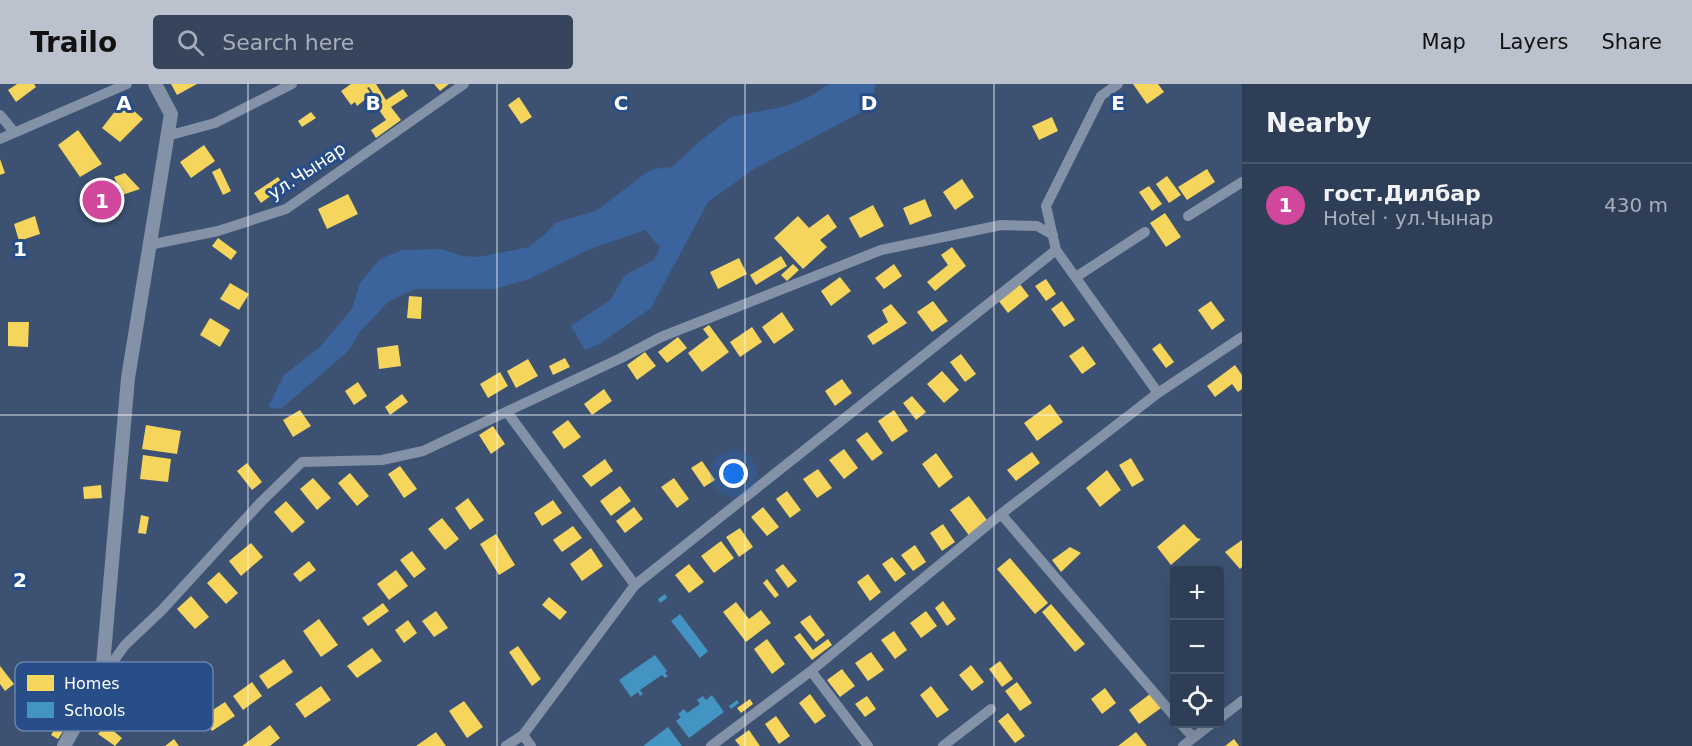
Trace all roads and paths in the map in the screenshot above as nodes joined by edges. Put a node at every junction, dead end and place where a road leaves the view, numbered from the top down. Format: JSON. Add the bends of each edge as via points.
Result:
{"nodes":[{"id":1,"x":127,"y":84,"type":"edge"},
{"id":2,"x":155,"y":84,"type":"edge"},
{"id":3,"x":292,"y":84,"type":"edge"},
{"id":4,"x":464,"y":84,"type":"edge"},
{"id":5,"x":1118,"y":84,"type":"edge"},
{"id":6,"x":0,"y":115,"type":"edge"},
{"id":7,"x":14,"y":132,"type":"junction"},
{"id":8,"x":167,"y":136,"type":"junction"},
{"id":9,"x":0,"y":138,"type":"edge"},
{"id":10,"x":1242,"y":182,"type":"edge"},
{"id":11,"x":1188,"y":216,"type":"dead end"},
{"id":12,"x":1145,"y":232,"type":"dead end"},
{"id":13,"x":1053,"y":235,"type":"junction"},
{"id":14,"x":149,"y":245,"type":"junction"},
{"id":15,"x":1056,"y":250,"type":"junction"},
{"id":16,"x":1076,"y":277,"type":"junction"},
{"id":17,"x":1242,"y":337,"type":"edge"},
{"id":18,"x":1158,"y":393,"type":"junction"},
{"id":19,"x":507,"y":412,"type":"junction"},
{"id":20,"x":1001,"y":514,"type":"junction"},
{"id":21,"x":635,"y":585,"type":"junction"},
{"id":22,"x":103,"y":662,"type":"edge"},
{"id":23,"x":113,"y":662,"type":"edge"},
{"id":24,"x":811,"y":671,"type":"junction"},
{"id":25,"x":1242,"y":701,"type":"edge"},
{"id":26,"x":991,"y":709,"type":"dead end"},
{"id":27,"x":1170,"y":711,"type":"edge"},
{"id":28,"x":1224,"y":715,"type":"edge"},
{"id":29,"x":1185,"y":728,"type":"edge"},
{"id":30,"x":1205,"y":728,"type":"edge"},
{"id":31,"x":72,"y":731,"type":"edge"},
{"id":32,"x":523,"y":735,"type":"junction"},
{"id":33,"x":1193,"y":737,"type":"junction"},
{"id":34,"x":64,"y":746,"type":"edge"},
{"id":35,"x":506,"y":746,"type":"edge"},
{"id":36,"x":531,"y":746,"type":"edge"},
{"id":37,"x":711,"y":746,"type":"edge"},
{"id":38,"x":868,"y":746,"type":"edge"},
{"id":39,"x":943,"y":746,"type":"edge"},
{"id":40,"x":1183,"y":746,"type":"edge"}],
"edges":[{"from":1,"to":7,"type":"street"},
{"from":2,"to":8,"type":"street","via":[[171,114]]},
{"from":3,"to":8,"type":"street","via":[[215,123]]},
{"from":4,"to":14,"type":"street","name":"ул.Чынар","via":[[286,209],[218,231]]},
{"from":5,"to":13,"type":"street","via":[[1101,96],[1046,206]]},
{"from":6,"to":7,"type":"street"},
{"from":7,"to":9,"type":"street"},
{"from":8,"to":14,"type":"street"},
{"from":10,"to":11,"type":"street"},
{"from":12,"to":16,"type":"street"},
{"from":13,"to":15,"type":"street"},
{"from":13,"to":19,"type":"street","via":[[1037,226],[1001,225],[881,250],[661,337]]},
{"from":14,"to":22,"type":"street","via":[[128,378]]},
{"from":15,"to":16,"type":"street"},
{"from":15,"to":21,"type":"street"},
{"from":16,"to":18,"type":"street"},
{"from":17,"to":18,"type":"street"},
{"from":18,"to":20,"type":"street"},
{"from":19,"to":21,"type":"street"},
{"from":19,"to":23,"type":"street","via":[[423,451],[382,459],[302,462]]},
{"from":20,"to":24,"type":"street"},
{"from":20,"to":27,"type":"street"},
{"from":21,"to":32,"type":"street"},
{"from":24,"to":37,"type":"street"},
{"from":24,"to":38,"type":"street"},
{"from":25,"to":28,"type":"street"},
{"from":26,"to":39,"type":"street"},
{"from":29,"to":33,"type":"street"},
{"from":30,"to":33,"type":"street"},
{"from":31,"to":34,"type":"street"},
{"from":32,"to":35,"type":"street"},
{"from":32,"to":36,"type":"street"},
{"from":33,"to":40,"type":"street"}]}
